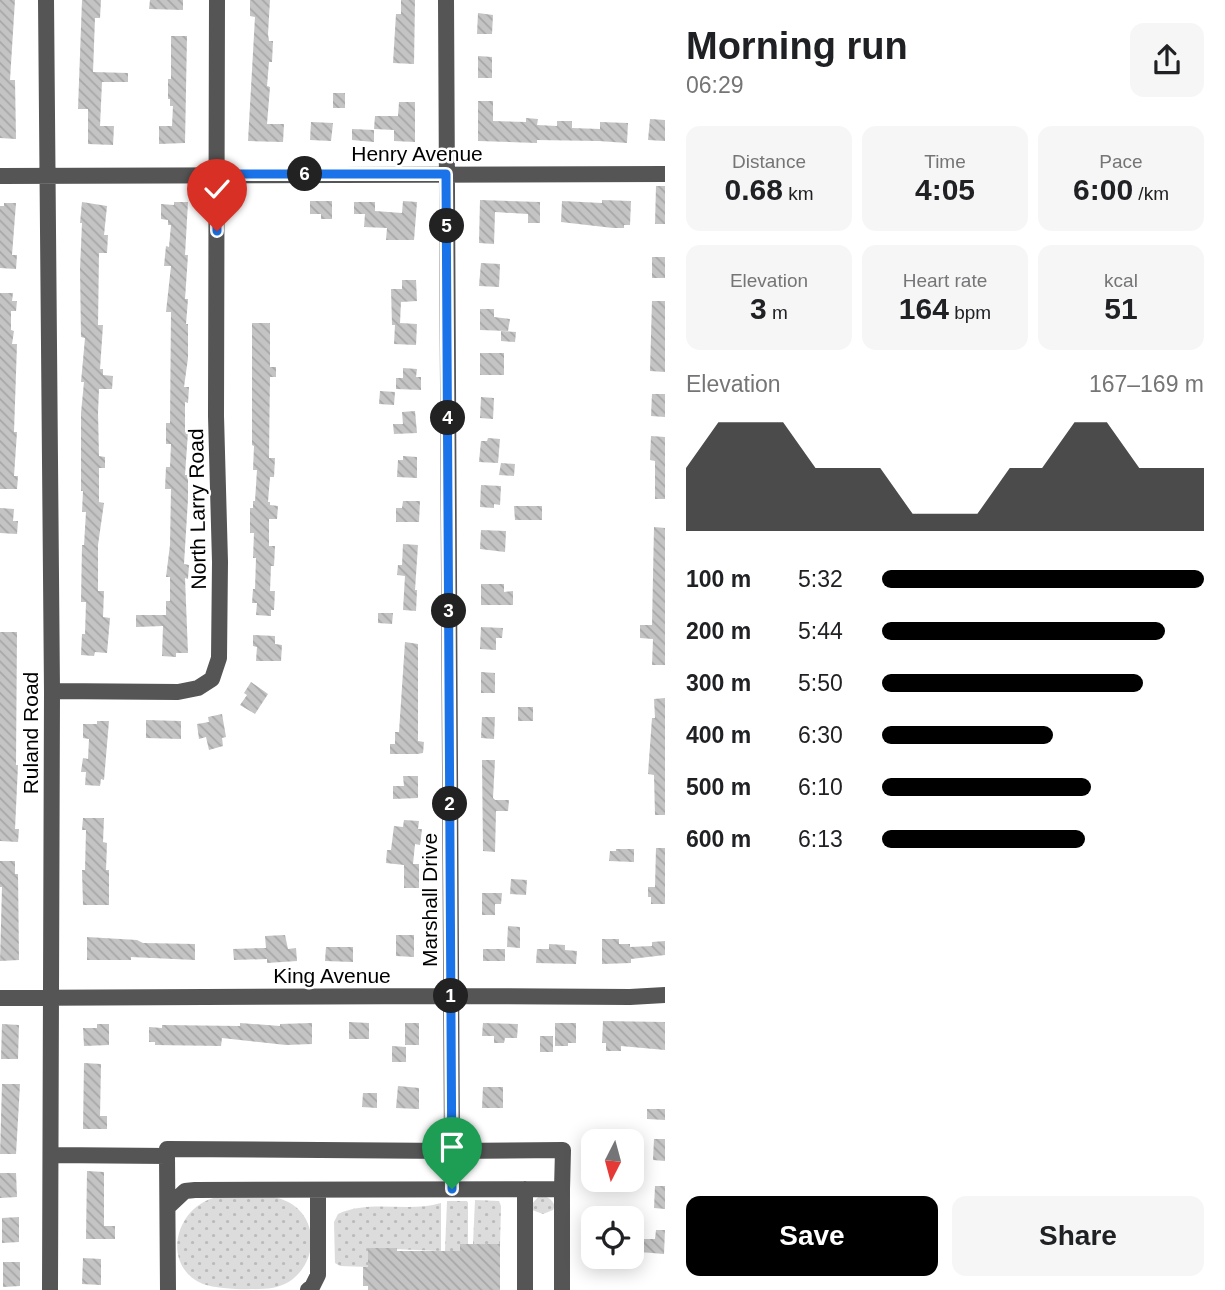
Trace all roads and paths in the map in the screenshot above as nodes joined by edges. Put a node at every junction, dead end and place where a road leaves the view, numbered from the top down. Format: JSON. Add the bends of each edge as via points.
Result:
{"nodes":[{"id":1,"x":46,"y":0,"type":"edge"},
{"id":2,"x":216,"y":0,"type":"edge"},
{"id":3,"x":446,"y":0,"type":"edge"},
{"id":4,"x":216,"y":174,"type":"junction"},
{"id":5,"x":446,"y":174,"type":"junction"},
{"id":6,"x":665,"y":174,"type":"edge"},
{"id":7,"x":0,"y":176,"type":"edge"},
{"id":8,"x":46,"y":176,"type":"junction"},
{"id":9,"x":52,"y":691,"type":"junction"},
{"id":10,"x":665,"y":995,"type":"edge"},
{"id":11,"x":451,"y":996,"type":"junction"},
{"id":12,"x":0,"y":998,"type":"edge"},
{"id":13,"x":50,"y":998,"type":"junction"},
{"id":14,"x":452,"y":1151,"type":"junction"},
{"id":15,"x":51,"y":1155,"type":"junction"},
{"id":16,"x":167,"y":1156,"type":"junction"},
{"id":17,"x":452,"y":1189,"type":"junction"},
{"id":18,"x":525,"y":1189,"type":"junction"},
{"id":19,"x":562,"y":1189,"type":"junction"},
{"id":20,"x":318,"y":1190,"type":"junction"},
{"id":21,"x":168,"y":1207,"type":"junction"},
{"id":22,"x":168,"y":1273,"type":"junction"},
{"id":23,"x":50,"y":1290,"type":"edge"},
{"id":24,"x":168,"y":1290,"type":"edge"},
{"id":25,"x":181,"y":1290,"type":"edge"},
{"id":26,"x":308,"y":1290,"type":"edge"},
{"id":27,"x":525,"y":1290,"type":"edge"},
{"id":28,"x":562,"y":1290,"type":"edge"}],
"edges":[{"from":1,"to":8,"type":"street","name":"Ruland Road"},
{"from":2,"to":4,"type":"street"},
{"from":3,"to":5,"type":"street","name":"Marshall Drive"},
{"from":4,"to":5,"type":"street","name":"Henry Avenue"},
{"from":4,"to":8,"type":"street","name":"Henry Avenue"},
{"from":4,"to":9,"type":"street","name":"North Larry Road","via":[[219,658],[212,679],[178,692]]},
{"from":5,"to":6,"type":"street","name":"Henry Avenue"},
{"from":5,"to":11,"type":"street","name":"Marshall Drive"},
{"from":7,"to":8,"type":"street","name":"Henry Avenue"},
{"from":8,"to":9,"type":"street","name":"Ruland Road"},
{"from":9,"to":13,"type":"street","name":"Ruland Road"},
{"from":10,"to":11,"type":"street","name":"King Avenue"},
{"from":11,"to":13,"type":"street","name":"King Avenue"},
{"from":11,"to":14,"type":"street","name":"Marshall Drive"},
{"from":12,"to":13,"type":"street","name":"King Avenue"},
{"from":13,"to":15,"type":"street","name":"Ruland Road"},
{"from":14,"to":16,"type":"street","via":[[167,1149]]},
{"from":14,"to":17,"type":"street","name":"Marshall Drive"},
{"from":14,"to":19,"type":"street","via":[[563,1150]]},
{"from":15,"to":16,"type":"street"},
{"from":15,"to":23,"type":"street","name":"Ruland Road"},
{"from":16,"to":21,"type":"street"},
{"from":17,"to":18,"type":"street"},
{"from":17,"to":20,"type":"street"},
{"from":18,"to":19,"type":"street"},
{"from":18,"to":27,"type":"street"},
{"from":19,"to":28,"type":"street"},
{"from":20,"to":21,"type":"street","via":[[185,1191]]},
{"from":20,"to":26,"type":"street","via":[[318,1275]]},
{"from":21,"to":22,"type":"street"},
{"from":22,"to":24,"type":"street"},
{"from":22,"to":25,"type":"street"}]}
